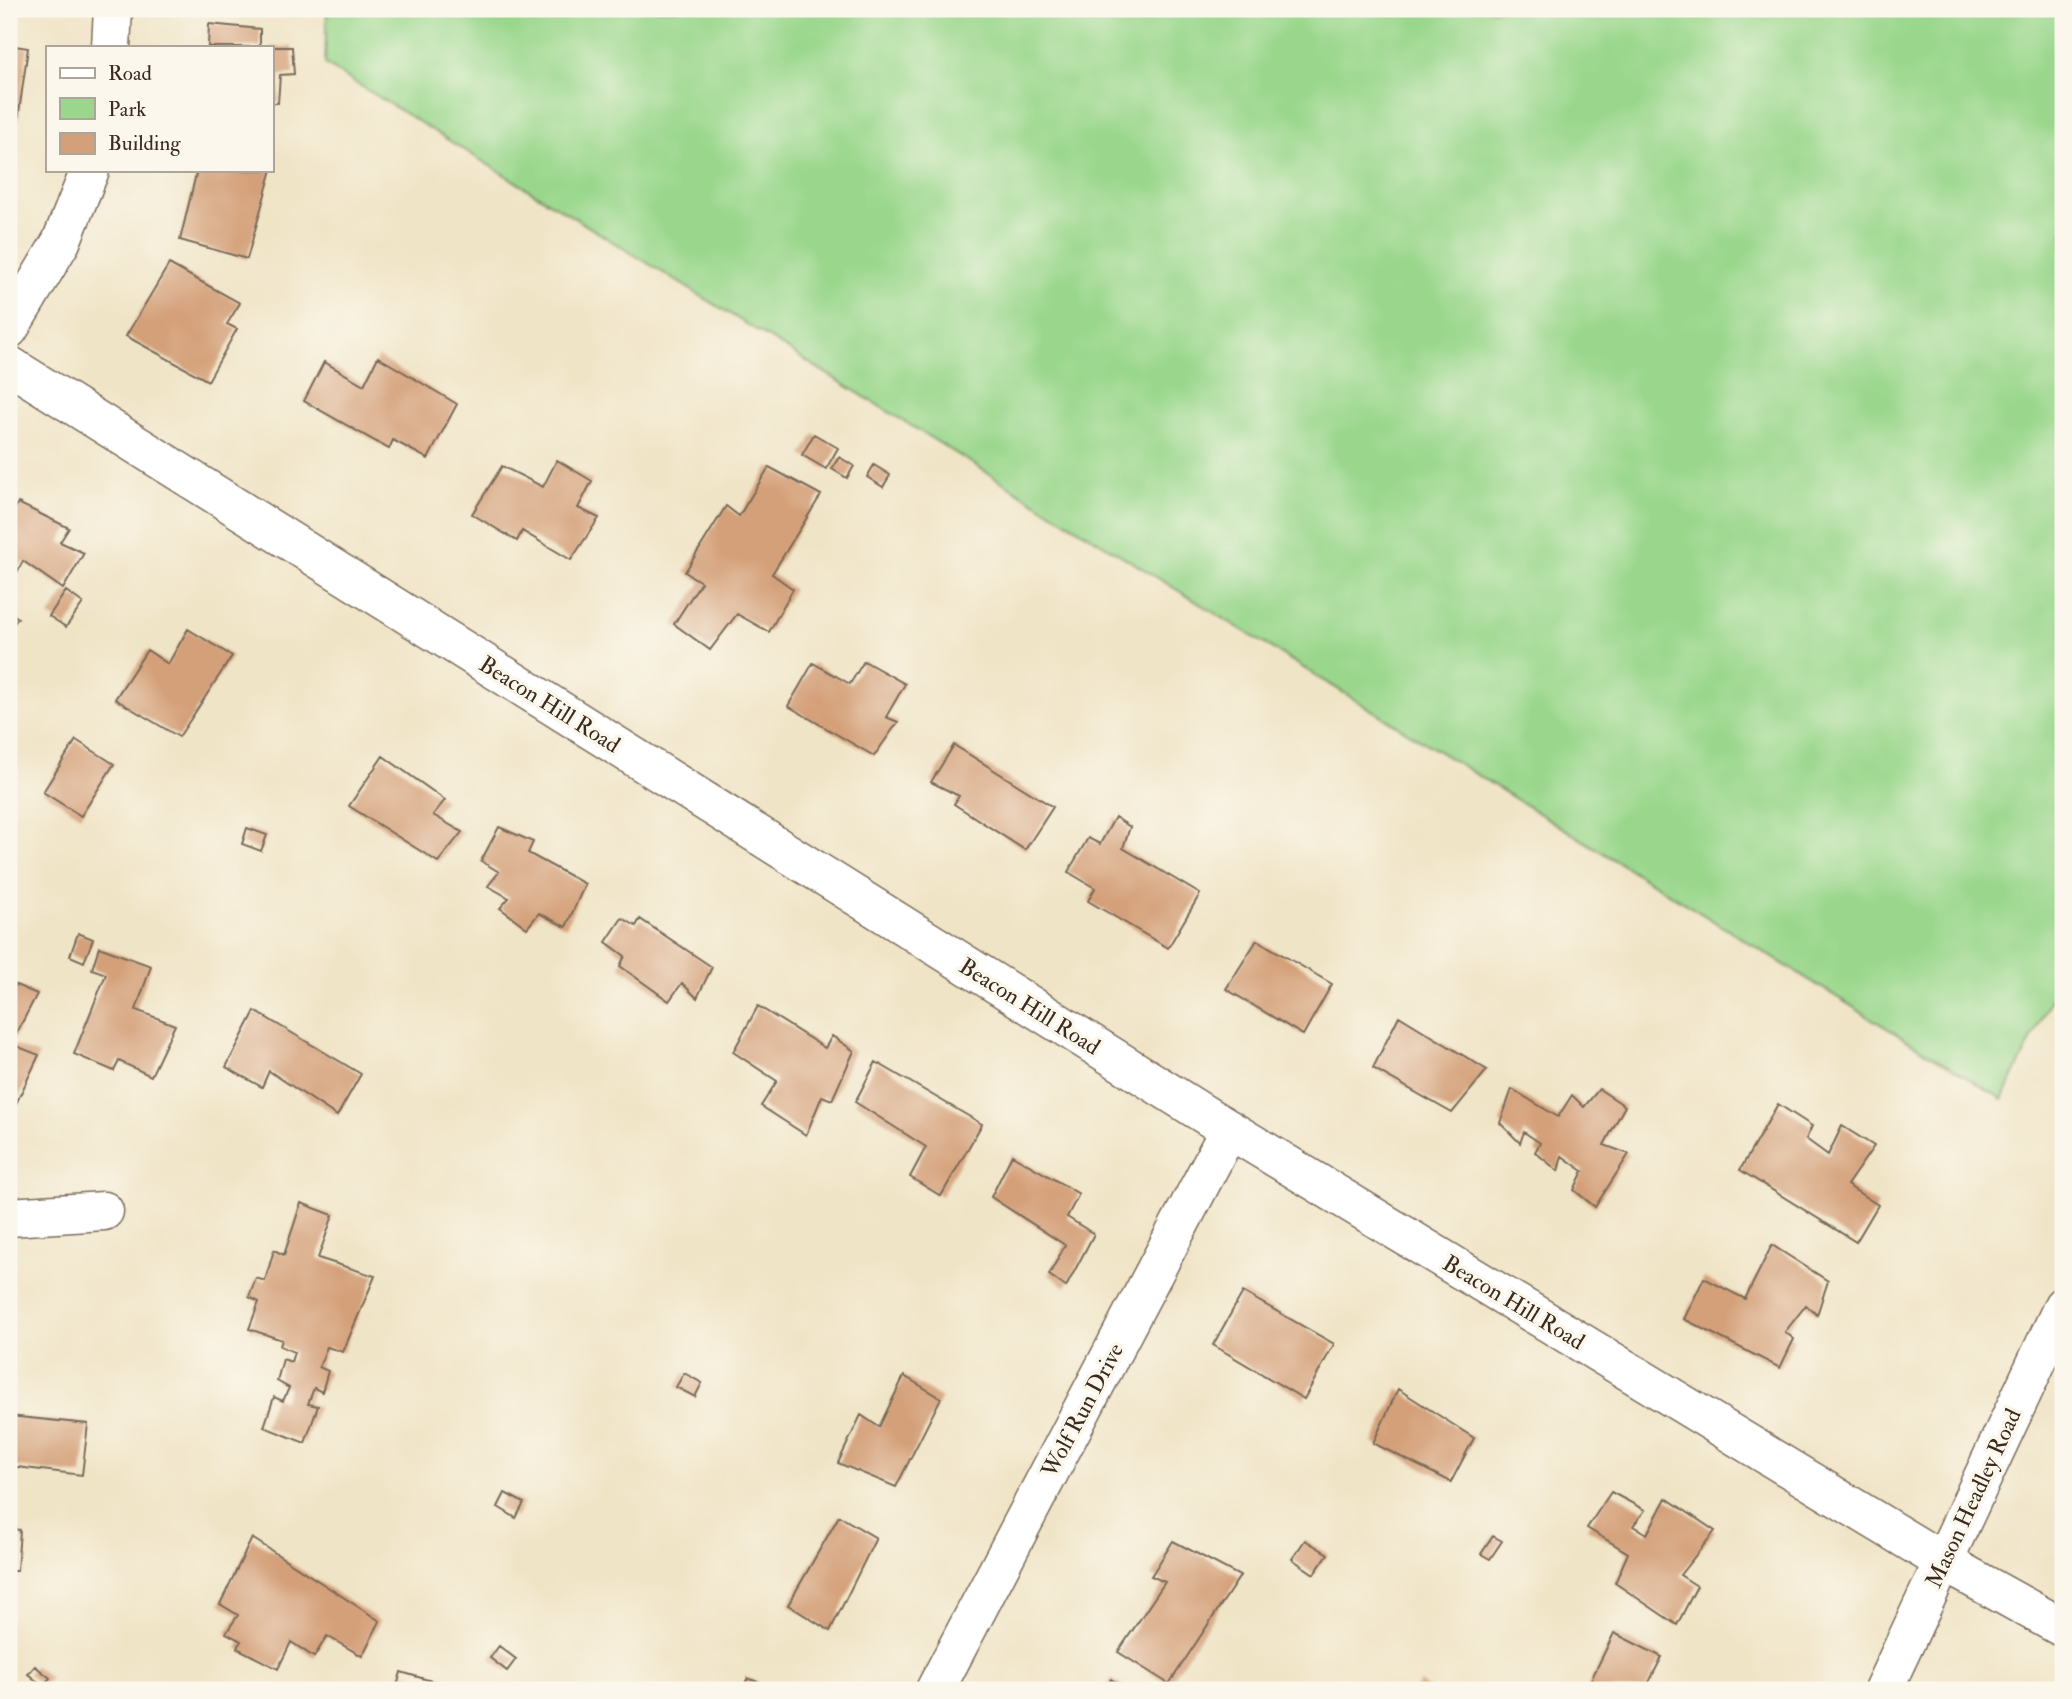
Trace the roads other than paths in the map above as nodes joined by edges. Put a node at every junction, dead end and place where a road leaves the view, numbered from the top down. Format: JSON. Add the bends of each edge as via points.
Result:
{"nodes":[{"id":1,"x":113,"y":9,"type":"edge"},
{"id":2,"x":111,"y":46,"type":"edge"},
{"id":3,"x":89,"y":172,"type":"edge"},
{"id":4,"x":9,"y":329,"type":"edge"},
{"id":5,"x":9,"y":365,"type":"edge"},
{"id":6,"x":1229,"y":1130,"type":"junction"},
{"id":7,"x":104,"y":1211,"type":"dead end"},
{"id":8,"x":9,"y":1217,"type":"edge"},
{"id":9,"x":2063,"y":1306,"type":"edge"},
{"id":10,"x":1942,"y":1561,"type":"junction"},
{"id":11,"x":2063,"y":1628,"type":"edge"},
{"id":12,"x":935,"y":1690,"type":"edge"},
{"id":13,"x":1883,"y":1690,"type":"edge"}],
"edges":[{"from":1,"to":2,"type":"street"},
{"from":3,"to":4,"type":"street","via":[[61,242]]},
{"from":5,"to":6,"type":"street","name":"Beacon Hill Road"},
{"from":6,"to":10,"type":"street","name":"Beacon Hill Road"},
{"from":6,"to":12,"type":"street","name":"Wolf Run Drive"},
{"from":7,"to":8,"type":"street"},
{"from":9,"to":10,"type":"street","name":"Mason Headley Road"},
{"from":10,"to":11,"type":"street","name":"Beacon Hill Road"},
{"from":10,"to":13,"type":"street","name":"Mason Headley Road"}]}
